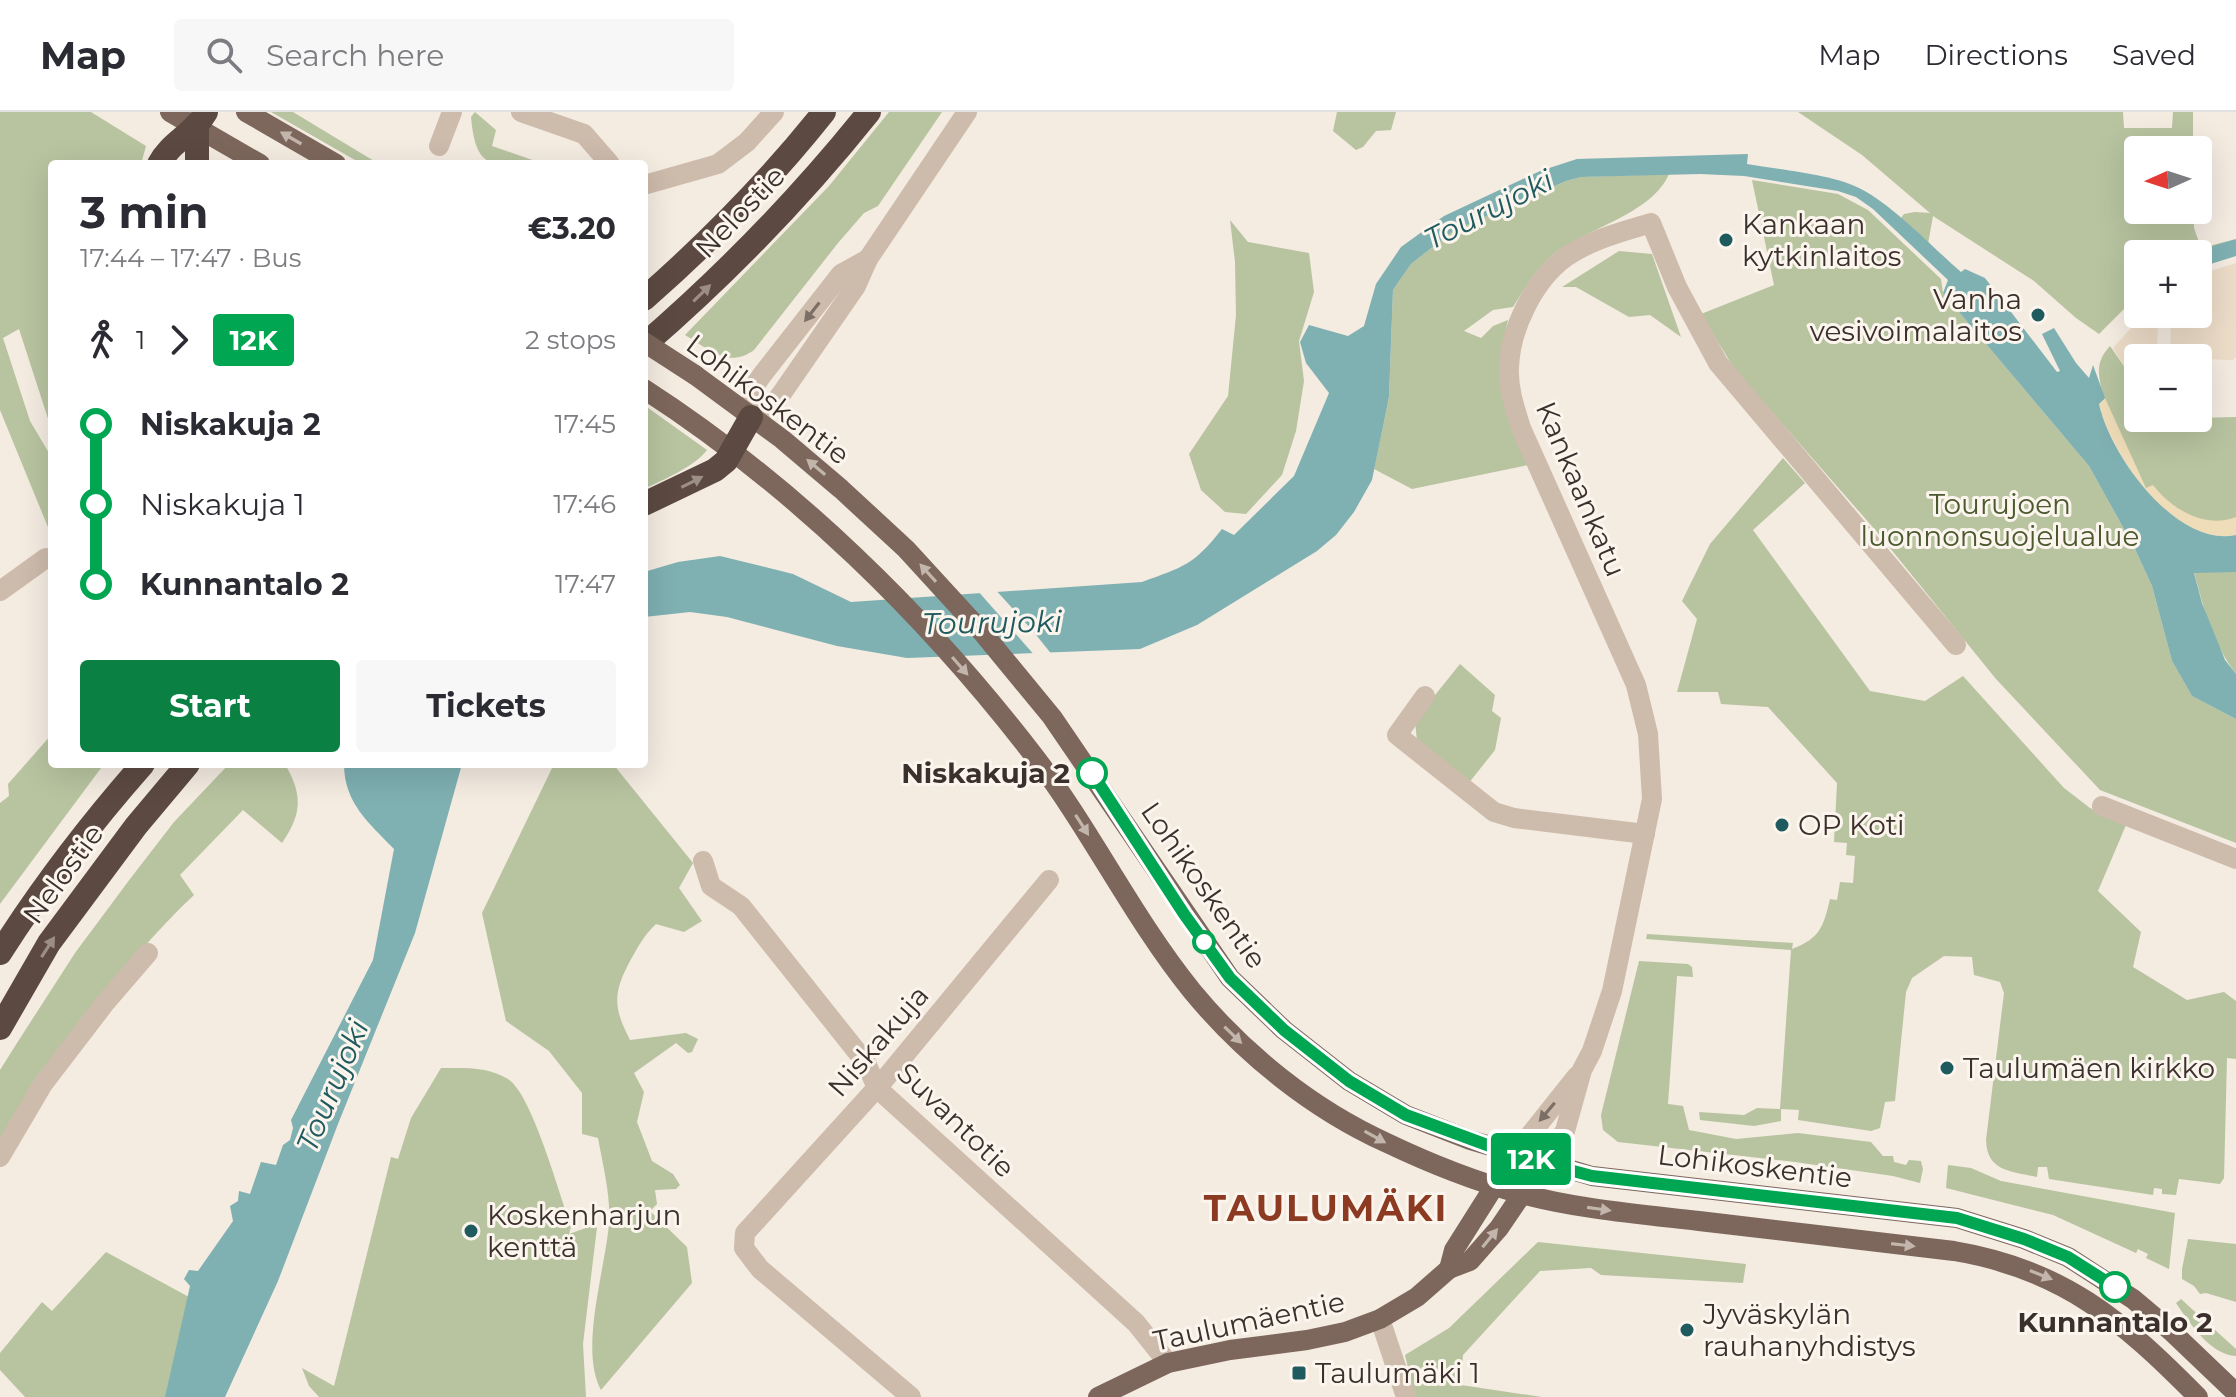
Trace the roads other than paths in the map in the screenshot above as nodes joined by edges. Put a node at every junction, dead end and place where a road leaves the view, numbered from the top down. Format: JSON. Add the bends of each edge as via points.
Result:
{"nodes":[{"id":1,"x":170,"y":112,"type":"edge"},
{"id":2,"x":246,"y":112,"type":"edge"},
{"id":3,"x":452,"y":112,"type":"edge"},
{"id":4,"x":521,"y":112,"type":"edge"},
{"id":5,"x":774,"y":112,"type":"edge"},
{"id":6,"x":824,"y":112,"type":"edge"},
{"id":7,"x":869,"y":112,"type":"edge"},
{"id":8,"x":967,"y":112,"type":"edge"},
{"id":9,"x":201,"y":120,"type":"edge"},
{"id":10,"x":439,"y":146,"type":"dead end"},
{"id":11,"x":161,"y":160,"type":"edge"},
{"id":12,"x":197,"y":160,"type":"edge"},
{"id":13,"x":255,"y":160,"type":"edge"},
{"id":14,"x":329,"y":160,"type":"edge"},
{"id":15,"x":607,"y":160,"type":"edge"},
{"id":16,"x":648,"y":184,"type":"edge"},
{"id":17,"x":648,"y":295,"type":"edge"},
{"id":18,"x":648,"y":340,"type":"edge"},
{"id":19,"x":648,"y":346,"type":"edge"},
{"id":20,"x":648,"y":392,"type":"edge"},
{"id":21,"x":751,"y":417,"type":"junction"},
{"id":22,"x":732,"y":450,"type":"junction"},
{"id":23,"x":648,"y":502,"type":"edge"},
{"id":24,"x":46,"y":558,"type":"dead end"},
{"id":25,"x":0,"y":591,"type":"edge"},
{"id":26,"x":1956,"y":645,"type":"dead end"},
{"id":27,"x":1425,"y":696,"type":"dead end"},
{"id":28,"x":140,"y":768,"type":"edge"},
{"id":29,"x":185,"y":768,"type":"edge"},
{"id":30,"x":2102,"y":806,"type":"dead end"},
{"id":31,"x":1645,"y":834,"type":"junction"},
{"id":32,"x":2236,"y":859,"type":"edge"},
{"id":33,"x":703,"y":861,"type":"dead end"},
{"id":34,"x":1049,"y":880,"type":"dead end"},
{"id":35,"x":0,"y":953,"type":"edge"},
{"id":36,"x":148,"y":953,"type":"dead end"},
{"id":37,"x":0,"y":1028,"type":"edge"},
{"id":38,"x":1582,"y":1070,"type":"junction"},
{"id":39,"x":877,"y":1088,"type":"junction"},
{"id":40,"x":1514,"y":1155,"type":"junction"},
{"id":41,"x":0,"y":1157,"type":"edge"},
{"id":42,"x":1543,"y":1163,"type":"junction"},
{"id":43,"x":1494,"y":1186,"type":"junction"},
{"id":44,"x":1522,"y":1195,"type":"junction"},
{"id":45,"x":1449,"y":1269,"type":"junction"},
{"id":46,"x":1380,"y":1319,"type":"junction"},
{"id":47,"x":1168,"y":1363,"type":"junction"},
{"id":48,"x":2236,"y":1396,"type":"edge"},
{"id":49,"x":911,"y":1397,"type":"edge"},
{"id":50,"x":1098,"y":1397,"type":"edge"},
{"id":51,"x":1406,"y":1397,"type":"edge"},
{"id":52,"x":2198,"y":1397,"type":"edge"}],
"edges":[{"from":1,"to":9,"type":"main road"},
{"from":14,"to":2,"type":"main road","one_way":true},
{"from":3,"to":10,"type":"street"},
{"from":4,"to":15,"type":"street","via":[[584,134]]},
{"from":5,"to":16,"type":"street","via":[[718,164]]},
{"from":6,"to":17,"type":"highway","name":"Nelostie","via":[[717,231]]},
{"from":18,"to":7,"type":"highway","name":"Nelostie","one_way":true,"via":[[757,241]]},
{"from":8,"to":21,"type":"street","via":[[774,404]]},
{"from":9,"to":11,"type":"highway"},
{"from":9,"to":12,"type":"highway"},
{"from":9,"to":13,"type":"main road"},
{"from":19,"to":21,"type":"main road","name":"Lohikoskentie","bridge":true},
{"from":20,"to":22,"type":"main road"},
{"from":21,"to":22,"type":"highway"},
{"from":40,"to":21,"type":"main road","name":"Lohikoskentie","one_way":true,"via":[[1406,1115],[1349,1081],[1230,978],[1052,717],[982,632],[906,549]]},
{"from":23,"to":22,"type":"highway","one_way":true,"via":[[715,470]]},
{"from":22,"to":43,"type":"main road","one_way":true,"via":[[847,550],[935,637],[1003,716],[1191,990],[1227,1031],[1307,1098],[1384,1142]]},
{"from":24,"to":25,"type":"street"},
{"from":26,"to":31,"type":"street","name":"Kankaankatu","via":[[1718,363],[1677,287],[1651,223],[1602,237],[1565,258],[1542,281],[1522,317],[1511,348],[1511,395],[1636,685],[1652,776]]},
{"from":27,"to":31,"type":"street","via":[[1397,735],[1494,812]]},
{"from":28,"to":35,"type":"highway","name":"Nelostie"},
{"from":37,"to":29,"type":"highway","name":"Nelostie","one_way":true,"via":[[49,943]]},
{"from":30,"to":32,"type":"street"},
{"from":31,"to":38,"type":"street","name":"Kankaankatu","via":[[1612,991]]},
{"from":33,"to":39,"type":"street","name":"Suvantotie","via":[[711,886],[741,906],[866,1063]]},
{"from":34,"to":39,"type":"street","name":"Niskakuja"},
{"from":36,"to":41,"type":"street","via":[[48,1077]]},
{"from":38,"to":40,"type":"street","name":"Kankaankatu","one_way":true},
{"from":38,"to":42,"type":"street","name":"Kankaankatu","via":[[1565,1131]]},
{"from":39,"to":47,"type":"street","name":"Suvantotie","via":[[1136,1323]]},
{"from":39,"to":49,"type":"street","name":"Niskakuja","via":[[745,1233],[744,1248],[760,1269]]},
{"from":40,"to":42,"type":"main road","name":"Lohikoskentie"},
{"from":40,"to":43,"type":"main road","name":"Taulumäentie"},
{"from":42,"to":44,"type":"main road","name":"Taulumäentie"},
{"from":42,"to":48,"type":"main road","name":"Lohikoskentie","via":[[1592,1176],[1984,1225],[2068,1257],[2098,1275],[2171,1331]]},
{"from":43,"to":44,"type":"main road"},
{"from":43,"to":45,"type":"main road","name":"Taulumäentie","via":[[1454,1250]]},
{"from":45,"to":44,"type":"main road","name":"Taulumäentie","one_way":true,"via":[[1470,1261]]},
{"from":44,"to":52,"type":"main road","one_way":true,"via":[[2007,1262],[2048,1277],[2089,1301],[2127,1329]]},
{"from":45,"to":46,"type":"main road","name":"Taulumäentie"},
{"from":46,"to":47,"type":"main road","name":"Taulumäentie","via":[[1307,1340]]},
{"from":46,"to":51,"type":"street"},
{"from":47,"to":50,"type":"main road","name":"Taulumäentie"}]}
